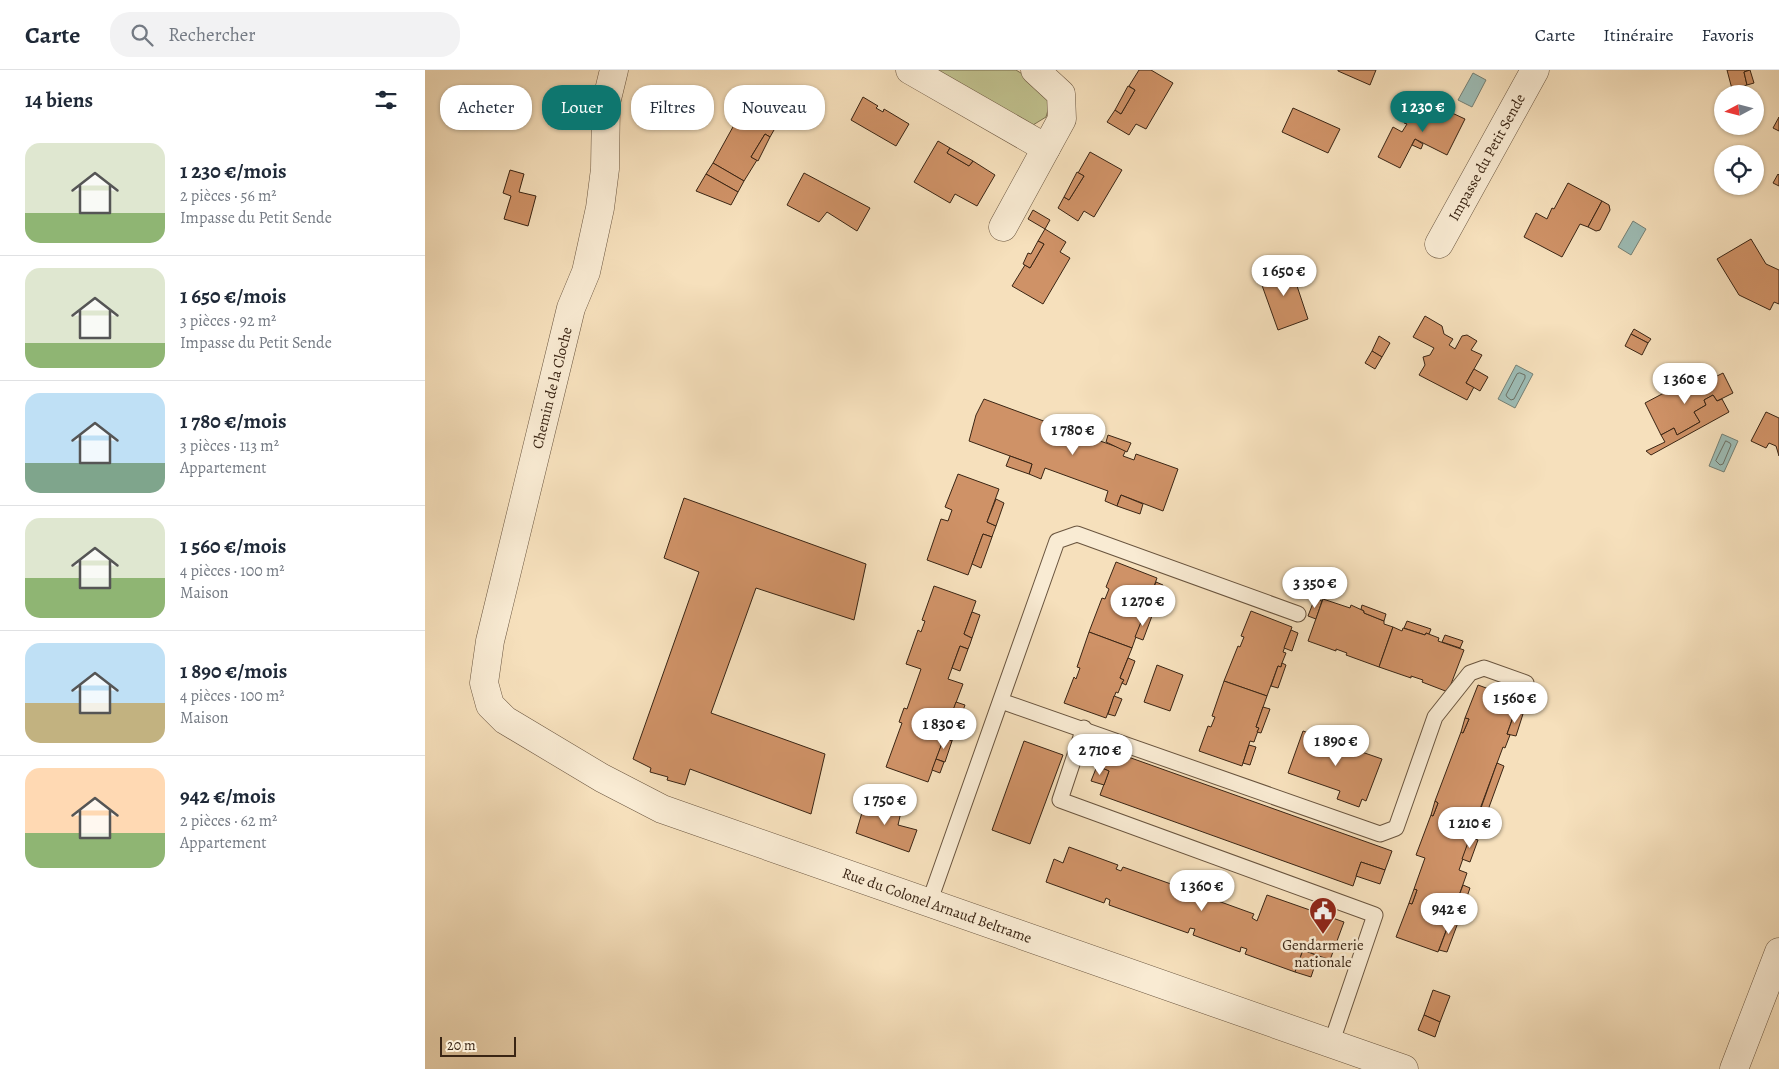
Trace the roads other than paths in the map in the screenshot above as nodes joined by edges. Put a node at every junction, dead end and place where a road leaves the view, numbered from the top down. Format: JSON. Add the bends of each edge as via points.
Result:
{"nodes":[{"id":1,"x":614,"y":70,"type":"edge"},
{"id":2,"x":909,"y":70,"type":"edge"},
{"id":3,"x":1035,"y":70,"type":"edge"},
{"id":4,"x":1535,"y":70,"type":"edge"},
{"id":5,"x":1046,"y":148,"type":"junction"},
{"id":6,"x":1003,"y":227,"type":"dead end"},
{"id":7,"x":1439,"y":244,"type":"dead end"},
{"id":8,"x":1298,"y":614,"type":"dead end"},
{"id":9,"x":1527,"y":683,"type":"dead end"},
{"id":10,"x":1001,"y":701,"type":"junction"},
{"id":11,"x":490,"y":705,"type":"joint"},
{"id":12,"x":1084,"y":728,"type":"junction"},
{"id":13,"x":929,"y":903,"type":"junction"},
{"id":14,"x":1779,"y":952,"type":"edge"},
{"id":15,"x":1331,"y":1044,"type":"junction"},
{"id":16,"x":1404,"y":1069,"type":"edge"},
{"id":17,"x":1734,"y":1069,"type":"edge"}],
"edges":[{"from":1,"to":11,"type":"street","name":"Chemin de la Cloche","via":[[607,103],[600,208],[586,272],[571,308],[490,641],[484,683]]},
{"from":2,"to":5,"type":"street"},
{"from":3,"to":5,"type":"street","via":[[1061,94],[1062,119]]},
{"from":4,"to":7,"type":"street","name":"Impasse du Petit Sende"},
{"from":5,"to":6,"type":"street"},
{"from":8,"to":10,"type":"lane","via":[[1077,534],[1057,542]]},
{"from":9,"to":12,"type":"lane","via":[[1484,668],[1470,673],[1435,717],[1396,828],[1380,834]]},
{"from":10,"to":12,"type":"lane"},
{"from":10,"to":13,"type":"lane"},
{"from":11,"to":13,"type":"street","name":"Rue du Colonel Arnaud Beltrame","via":[[505,720],[662,810]]},
{"from":12,"to":15,"type":"lane","via":[[1059,800],[1375,915]]},
{"from":13,"to":15,"type":"street","name":"Rue du Colonel Arnaud Beltrame"},
{"from":14,"to":17,"type":"street"},
{"from":15,"to":16,"type":"street","name":"Rue du Colonel Arnaud Beltrame"}]}
